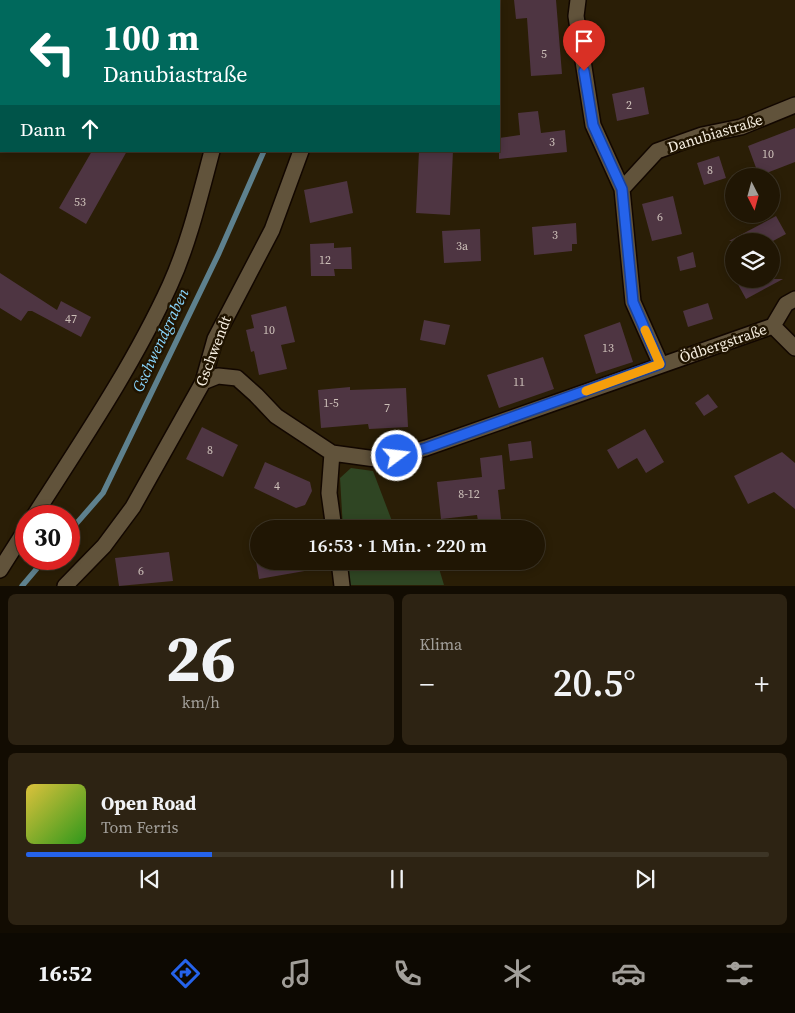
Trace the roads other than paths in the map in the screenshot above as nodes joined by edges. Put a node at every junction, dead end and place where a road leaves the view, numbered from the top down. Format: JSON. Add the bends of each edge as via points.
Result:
{"nodes":[{"id":1,"x":578,"y":0,"type":"edge"},
{"id":2,"x":795,"y":104,"type":"edge"},
{"id":3,"x":212,"y":152,"type":"edge"},
{"id":4,"x":301,"y":152,"type":"edge"},
{"id":5,"x":622,"y":189,"type":"junction"},
{"id":6,"x":795,"y":299,"type":"edge"},
{"id":7,"x":773,"y":326,"type":"junction"},
{"id":8,"x":795,"y":348,"type":"edge"},
{"id":9,"x":660,"y":364,"type":"junction"},
{"id":10,"x":203,"y":382,"type":"junction"},
{"id":11,"x":332,"y":453,"type":"junction"},
{"id":12,"x":41,"y":505,"type":"edge"},
{"id":13,"x":333,"y":520,"type":"edge"},
{"id":14,"x":15,"y":546,"type":"edge"},
{"id":15,"x":0,"y":570,"type":"edge"},
{"id":16,"x":340,"y":570,"type":"edge"},
{"id":17,"x":65,"y":586,"type":"edge"},
{"id":18,"x":342,"y":586,"type":"edge"}],
"edges":[{"from":1,"to":5,"type":"street","via":[[576,16],[593,125]]},
{"from":2,"to":5,"type":"street","name":"Danubiastraße","via":[[741,127],[702,135],[657,151]]},
{"from":3,"to":12,"type":"street","via":[[181,258],[157,312],[129,366]]},
{"from":4,"to":10,"type":"street","name":"Gschwendt","via":[[272,230],[221,326]]},
{"from":5,"to":9,"type":"street","via":[[633,302]]},
{"from":6,"to":7,"type":"street","name":"Ödbergstraße","via":[[786,304]]},
{"from":7,"to":8,"type":"street"},
{"from":7,"to":9,"type":"street","name":"Ödbergstraße"},
{"from":9,"to":11,"type":"street","name":"Ödbergstraße","via":[[426,448],[383,460]]},
{"from":10,"to":11,"type":"street","name":"Ödbergstraße","via":[[218,376],[237,378],[276,416]]},
{"from":10,"to":17,"type":"street","name":"Gschwendt","via":[[132,507],[104,546]]},
{"from":11,"to":13,"type":"street","via":[[329,493]]},
{"from":14,"to":15,"type":"street"},
{"from":16,"to":18,"type":"street"}]}
